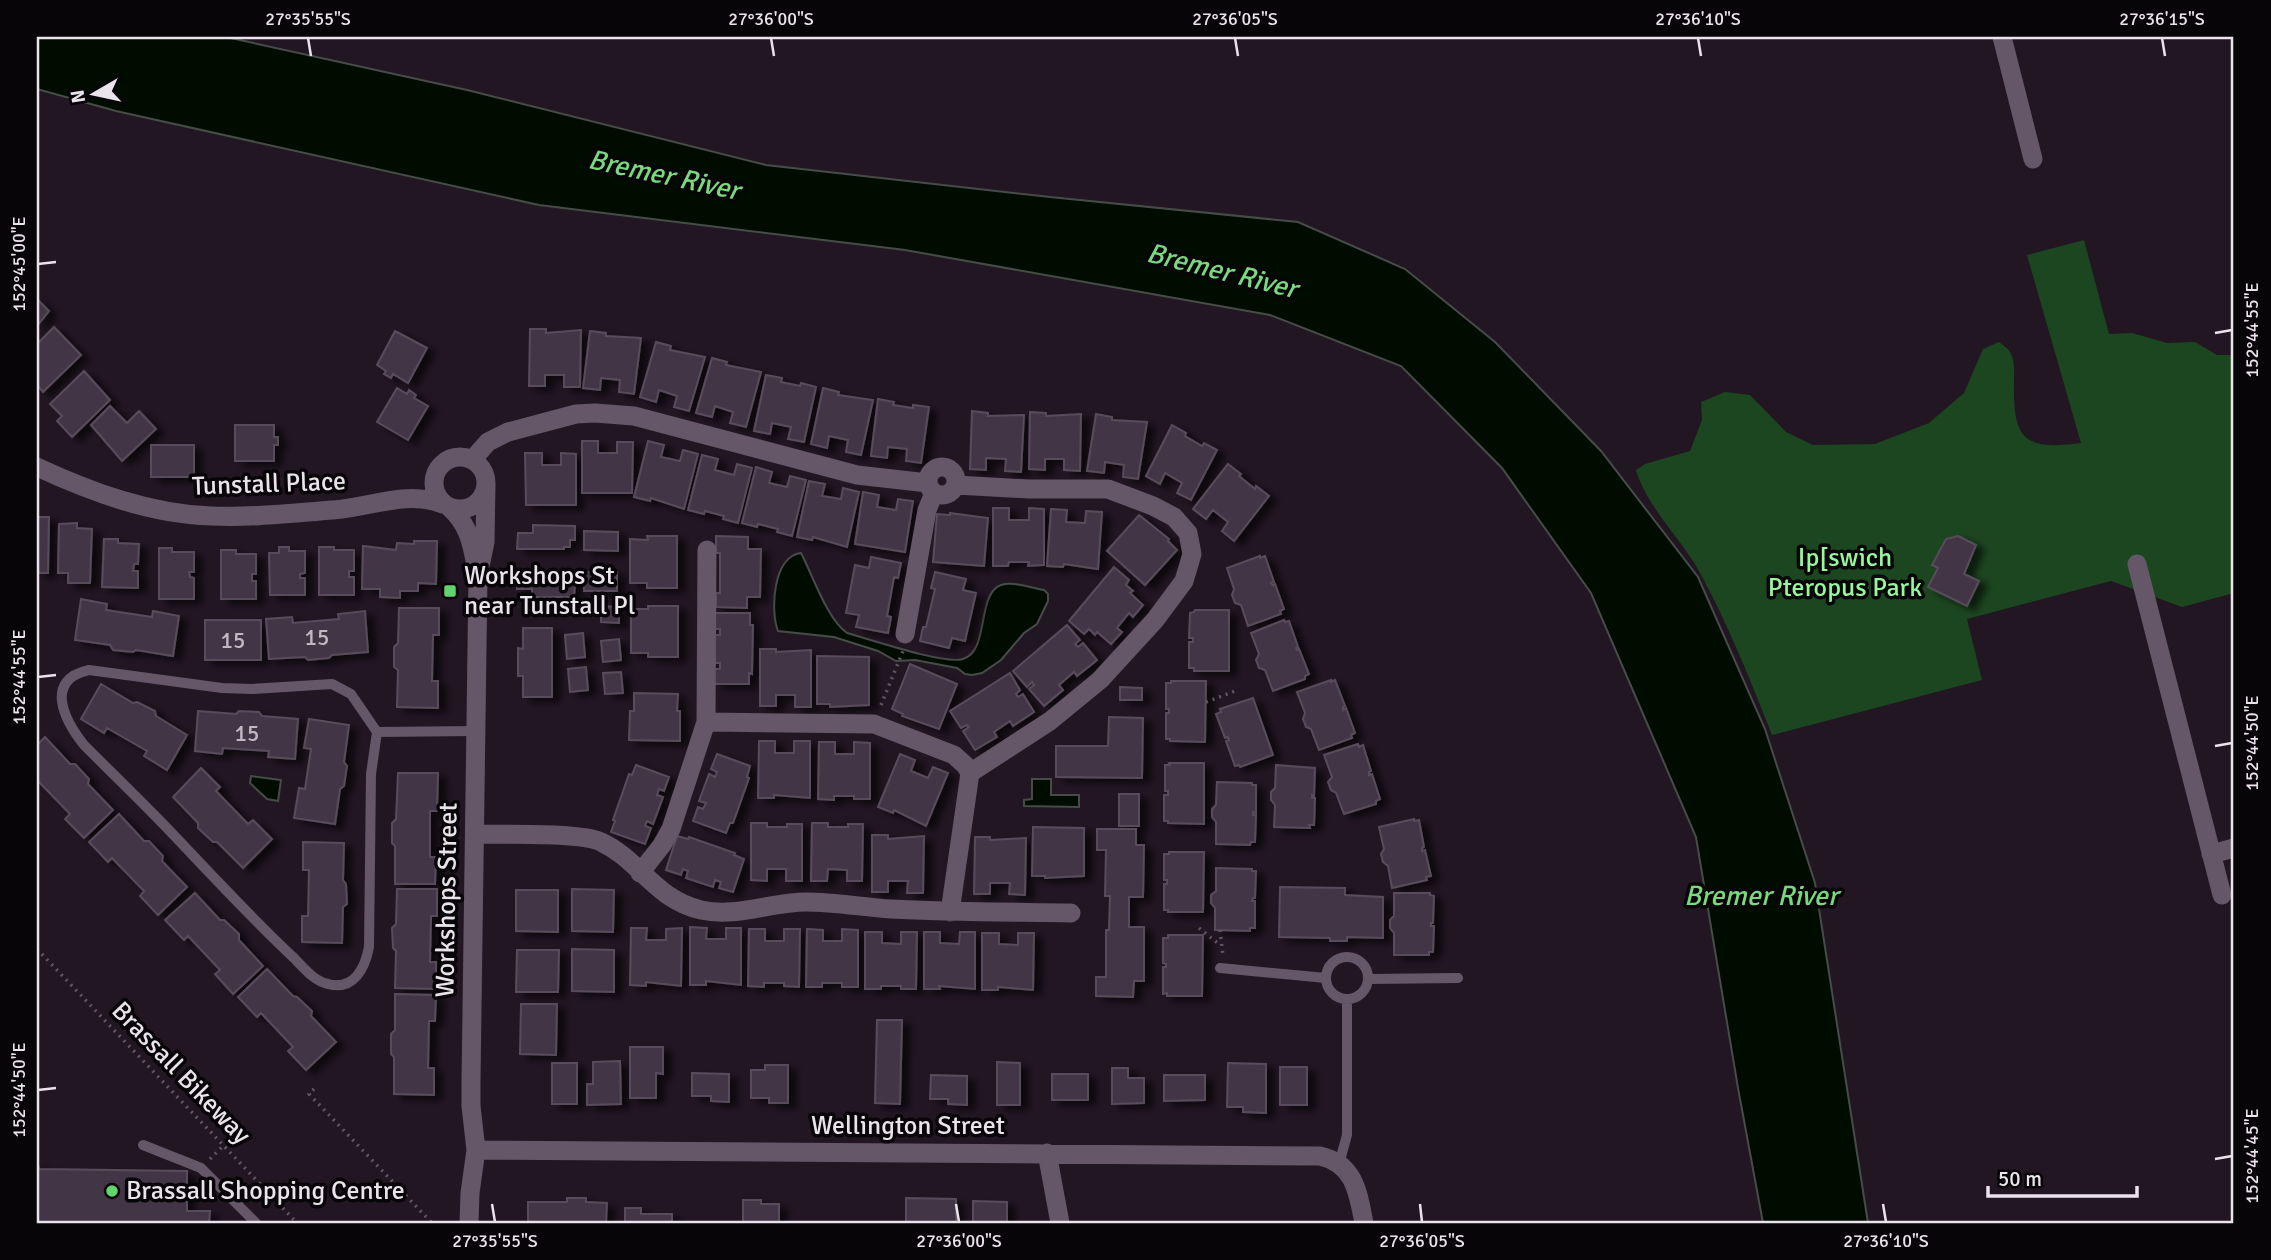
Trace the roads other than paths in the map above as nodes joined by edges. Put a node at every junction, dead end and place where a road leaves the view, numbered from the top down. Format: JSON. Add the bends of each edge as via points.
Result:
{"nodes":[{"id":1,"x":2002,"y":37,"type":"edge"},
{"id":2,"x":2033,"y":159,"type":"dead end"},
{"id":3,"x":472,"y":460,"type":"junction"},
{"id":4,"x":37,"y":467,"type":"edge"},
{"id":5,"x":435,"y":474,"type":"junction"},
{"id":6,"x":486,"y":483,"type":"junction"},
{"id":7,"x":931,"y":488,"type":"junction"},
{"id":8,"x":384,"y":501,"type":"junction"},
{"id":9,"x":447,"y":506,"type":"junction"},
{"id":10,"x":707,"y":550,"type":"dead end"},
{"id":11,"x":2137,"y":564,"type":"dead end"},
{"id":12,"x":478,"y":576,"type":"junction"},
{"id":13,"x":904,"y":641,"type":"road end"},
{"id":14,"x":706,"y":722,"type":"junction"},
{"id":15,"x":476,"y":731,"type":"junction"},
{"id":16,"x":377,"y":732,"type":"junction"},
{"id":17,"x":970,"y":774,"type":"junction"},
{"id":18,"x":475,"y":834,"type":"junction"},
{"id":19,"x":2234,"y":848,"type":"edge"},
{"id":20,"x":2211,"y":854,"type":"junction"},
{"id":21,"x":640,"y":873,"type":"junction"},
{"id":22,"x":2222,"y":895,"type":"dead end"},
{"id":23,"x":950,"y":912,"type":"junction"},
{"id":24,"x":1071,"y":913,"type":"dead end"},
{"id":25,"x":1220,"y":968,"type":"dead end"},
{"id":26,"x":1326,"y":978,"type":"junction"},
{"id":27,"x":1458,"y":978,"type":"dead end"},
{"id":28,"x":1368,"y":979,"type":"junction"},
{"id":29,"x":1347,"y":1000,"type":"junction"},
{"id":30,"x":143,"y":1145,"type":"dead end"},
{"id":31,"x":476,"y":1150,"type":"junction"},
{"id":32,"x":1047,"y":1153,"type":"junction"},
{"id":33,"x":1339,"y":1164,"type":"junction"},
{"id":34,"x":256,"y":1223,"type":"edge"},
{"id":35,"x":469,"y":1223,"type":"edge"},
{"id":36,"x":1060,"y":1223,"type":"edge"},
{"id":37,"x":1364,"y":1223,"type":"edge"}],
"edges":[{"from":1,"to":2,"type":"street"},
{"from":3,"to":5,"type":"street","via":[[455,457]]},
{"from":3,"to":6,"type":"street"},
{"from":3,"to":7,"type":"street","via":[[488,442],[508,432],[576,414],[604,413],[634,416],[857,475]]},
{"from":4,"to":8,"type":"street","name":"Tunstall Place","via":[[142,506],[209,516],[342,509]]},
{"from":5,"to":8,"type":"street","name":"Tunstall Place"},
{"from":5,"to":9,"type":"street","via":[[435,491]]},
{"from":6,"to":9,"type":"street","via":[[473,506],[458,510]]},
{"from":6,"to":12,"type":"street","name":"Workshops Street","via":[[485,542]]},
{"from":7,"to":13,"type":"street"},
{"from":7,"to":17,"type":"street","via":[[948,495],[956,485],[1108,489],[1174,517],[1188,533],[1192,554],[1188,573],[1170,601],[1100,680],[1050,722]]},
{"from":8,"to":9,"type":"street","name":"Tunstall Place","via":[[418,497]]},
{"from":9,"to":12,"type":"street","name":"Workshops Street","via":[[467,528]]},
{"from":10,"to":14,"type":"street"},
{"from":11,"to":20,"type":"street"},
{"from":12,"to":15,"type":"street","name":"Workshops Street"},
{"from":14,"to":17,"type":"street","via":[[874,723],[954,755]]},
{"from":14,"to":21,"type":"street","via":[[671,829]]},
{"from":15,"to":16,"type":"lane"},
{"from":15,"to":18,"type":"street","name":"Workshops Street"},
{"from":16,"to":16,"type":"lane","via":[[351,695],[332,684],[252,690],[89,670],[71,678],[62,693],[65,717],[84,745],[276,942],[316,979],[332,985],[341,985],[362,972],[369,947],[371,774]]},
{"from":17,"to":23,"type":"street"},
{"from":18,"to":21,"type":"street","via":[[592,838],[614,849]]},
{"from":18,"to":31,"type":"street","name":"Workshops Street","via":[[471,1106]]},
{"from":19,"to":20,"type":"street"},
{"from":20,"to":22,"type":"street"},
{"from":21,"to":23,"type":"street","via":[[672,898],[715,912],[804,902]]},
{"from":23,"to":24,"type":"street"},
{"from":25,"to":26,"type":"lane"},
{"from":26,"to":28,"type":"lane","via":[[1331,964],[1351,957],[1364,965]]},
{"from":26,"to":29,"type":"lane","via":[[1334,996]]},
{"from":27,"to":28,"type":"lane"},
{"from":28,"to":29,"type":"lane","via":[[1364,991]]},
{"from":29,"to":33,"type":"lane","via":[[1347,1135]]},
{"from":30,"to":34,"type":"lane","via":[[201,1168]]},
{"from":31,"to":32,"type":"street","name":"Wellington Street"},
{"from":31,"to":35,"type":"street","name":"Workshops Street"},
{"from":32,"to":33,"type":"street","name":"Wellington Street","via":[[1312,1156]]},
{"from":32,"to":36,"type":"street"},
{"from":33,"to":37,"type":"street","via":[[1355,1183]]}]}
